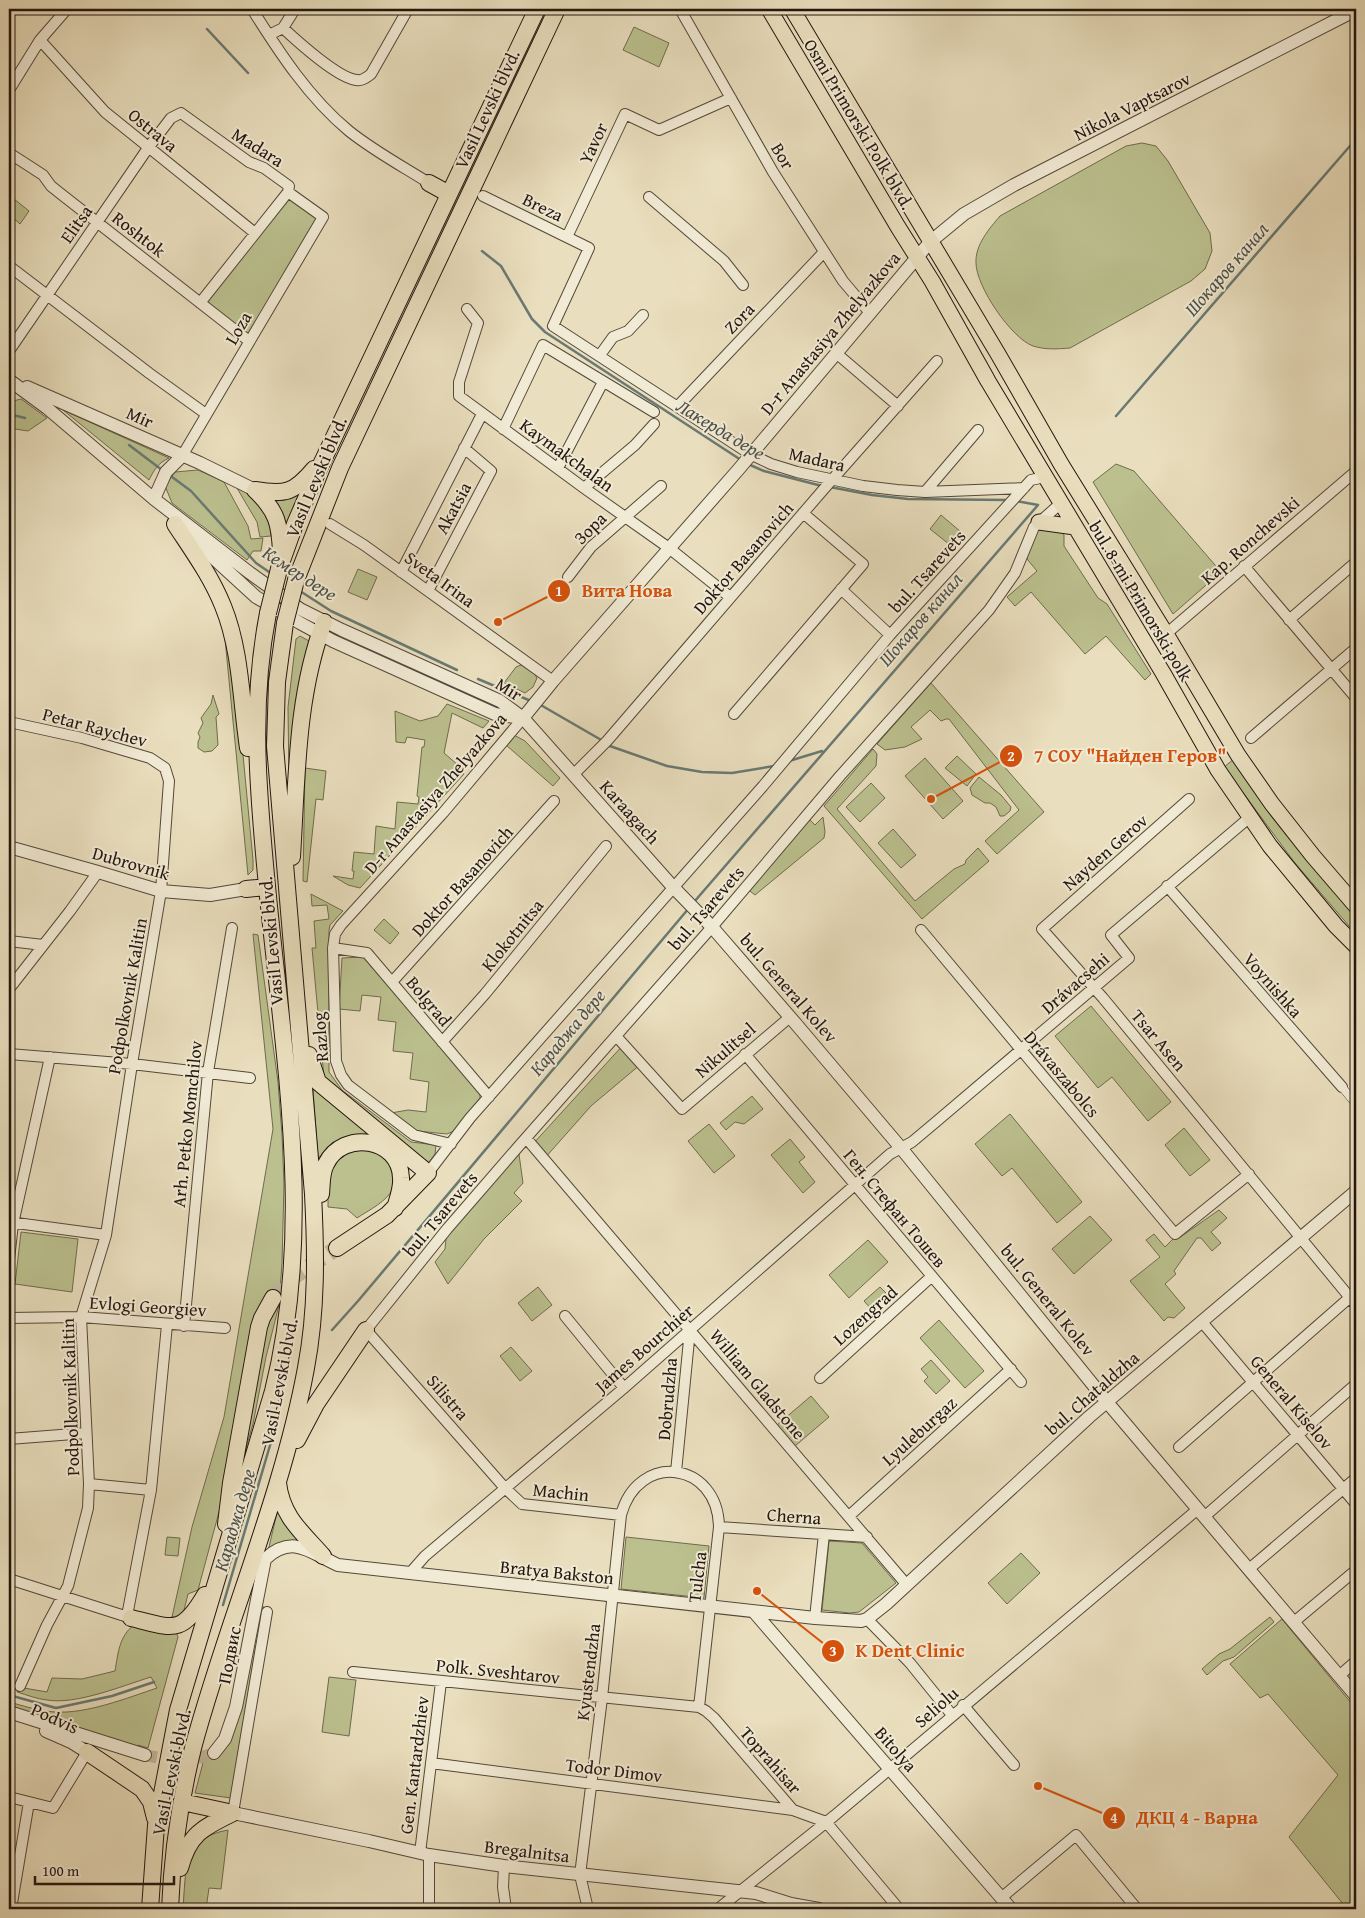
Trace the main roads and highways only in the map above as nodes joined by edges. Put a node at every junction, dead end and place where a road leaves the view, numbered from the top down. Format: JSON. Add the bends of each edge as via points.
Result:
{"nodes":[{"id":1,"x":538,"y":9,"type":"edge"},
{"id":2,"x":557,"y":9,"type":"edge"},
{"id":3,"x":769,"y":9,"type":"edge"},
{"id":4,"x":792,"y":9,"type":"edge"},
{"id":5,"x":429,"y":183,"type":"road end"},
{"id":6,"x":449,"y":194,"type":"junction"},
{"id":7,"x":930,"y":242,"type":"joint"},
{"id":8,"x":918,"y":258,"type":"joint"},
{"id":9,"x":328,"y":451,"type":"junction"},
{"id":10,"x":1045,"y":477,"type":"junction"},
{"id":11,"x":1073,"y":483,"type":"junction"},
{"id":12,"x":1061,"y":503,"type":"junction"},
{"id":13,"x":1039,"y":522,"type":"road end"},
{"id":14,"x":175,"y":524,"type":"road end"},
{"id":15,"x":1075,"y":527,"type":"junction"},
{"id":16,"x":281,"y":565,"type":"junction"},
{"id":17,"x":322,"y":628,"type":"road end"},
{"id":18,"x":261,"y":829,"type":"junction"},
{"id":19,"x":267,"y":887,"type":"junction"},
{"id":20,"x":246,"y":889,"type":"road end"},
{"id":21,"x":1356,"y":906,"type":"edge"},
{"id":22,"x":289,"y":912,"type":"junction"},
{"id":23,"x":1356,"y":946,"type":"edge"},
{"id":24,"x":298,"y":1009,"type":"junction"},
{"id":25,"x":394,"y":1209,"type":"junction"},
{"id":26,"x":316,"y":1241,"type":"junction"},
{"id":27,"x":337,"y":1248,"type":"tunnel mouth"},
{"id":28,"x":273,"y":1298,"type":"tunnel mouth"},
{"id":29,"x":366,"y":1330,"type":"road end"},
{"id":30,"x":279,"y":1474,"type":"junction"},
{"id":31,"x":264,"y":1523,"type":"junction"},
{"id":32,"x":323,"y":1556,"type":"road end"},
{"id":33,"x":220,"y":1567,"type":"junction"},
{"id":34,"x":246,"y":1580,"type":"junction"},
{"id":35,"x":129,"y":1617,"type":"road end"},
{"id":36,"x":87,"y":1752,"type":"road end"},
{"id":37,"x":182,"y":1802,"type":"junction"},
{"id":38,"x":156,"y":1825,"type":"junction"},
{"id":39,"x":170,"y":1907,"type":"edge"},
{"id":40,"x":150,"y":1909,"type":"edge"}],
"edges":[{"from":1,"to":6,"type":"highway","name":"Vasil Levski blvd."},
{"from":2,"to":22,"type":"highway","name":"Vasil Levski blvd.","bridge":true,"via":[[477,193],[340,468],[325,521],[296,580],[285,623],[277,682],[275,746]]},
{"from":3,"to":8,"type":"main road","name":"Osmi Primorski Polk blvd."},
{"from":4,"to":7,"type":"main road","name":"Osmi Primorski Polk blvd."},
{"from":5,"to":6,"type":"highway"},
{"from":6,"to":9,"type":"highway","name":"Vasil Levski blvd."},
{"from":7,"to":11,"type":"main road","name":"bul. 8-mi Primorski polk"},
{"from":8,"to":10,"type":"main road","name":"bul. 8-mi Primorski polk"},
{"from":9,"to":16,"type":"highway","name":"Vasil Levski blvd.","via":[[303,505]]},
{"from":9,"to":16,"type":"highway","via":[[304,480],[291,490],[279,493],[255,490],[266,500],[276,517],[280,531]]},
{"from":10,"to":11,"type":"main road"},
{"from":10,"to":12,"type":"main road","name":"bul. 8-mi Primorski polk"},
{"from":11,"to":12,"type":"main road"},
{"from":11,"to":21,"type":"main road","name":"bul. 8-mi Primorski polk","via":[[1214,716],[1272,804]]},
{"from":12,"to":15,"type":"main road","name":"bul. 8-mi Primorski polk"},
{"from":13,"to":15,"type":"main road"},
{"from":14,"to":18,"type":"highway","via":[[219,596],[231,630]]},
{"from":15,"to":23,"type":"main road","name":"bul. 8-mi Primorski polk","via":[[1218,770],[1270,846]]},
{"from":16,"to":18,"type":"highway","name":"Vasil Levski blvd.","bridge":true,"via":[[268,612],[259,669],[256,718]]},
{"from":17,"to":22,"type":"highway","via":[[310,666],[302,713]]},
{"from":18,"to":19,"type":"highway","name":"Vasil Levski blvd."},
{"from":19,"to":20,"type":"highway"},
{"from":19,"to":33,"type":"highway","name":"Vasil Levski blvd.","via":[[294,1158],[294,1249],[287,1326],[279,1368]]},
{"from":22,"to":24,"type":"highway","name":"Vasil Levski blvd."},
{"from":24,"to":25,"type":"highway","via":[[318,1082],[428,1173]]},
{"from":24,"to":26,"type":"highway","name":"Vasil Levski blvd."},
{"from":25,"to":26,"type":"highway","via":[[401,1178],[394,1158],[376,1145],[353,1142],[334,1153],[324,1168]]},
{"from":25,"to":27,"type":"highway"},
{"from":26,"to":30,"type":"highway","name":"Vasil Levski blvd.","via":[[309,1353],[298,1410]]},
{"from":28,"to":33,"type":"highway","via":[[260,1328],[229,1495]]},
{"from":29,"to":30,"type":"highway","via":[[316,1404]]},
{"from":30,"to":31,"type":"highway","name":"Vasil Levski blvd."},
{"from":30,"to":32,"type":"highway","via":[[281,1501],[286,1513]]},
{"from":31,"to":34,"type":"highway","name":"Vasil Levski blvd."},
{"from":31,"to":34,"type":"highway","via":[[265,1559]]},
{"from":33,"to":35,"type":"highway","via":[[194,1613],[184,1623],[169,1626]]},
{"from":33,"to":38,"type":"highway","name":"Vasil Levski blvd.","via":[[178,1710]]},
{"from":34,"to":37,"type":"highway","name":"Vasil Levski blvd.","via":[[197,1735]]},
{"from":36,"to":38,"type":"highway","via":[[142,1789],[153,1808]]},
{"from":37,"to":39,"type":"highway","name":"Vasil Levski blvd."},
{"from":37,"to":39,"type":"highway","via":[[233,1813],[192,1838],[184,1852]]},
{"from":38,"to":40,"type":"highway","name":"Vasil Levski blvd."}]}
